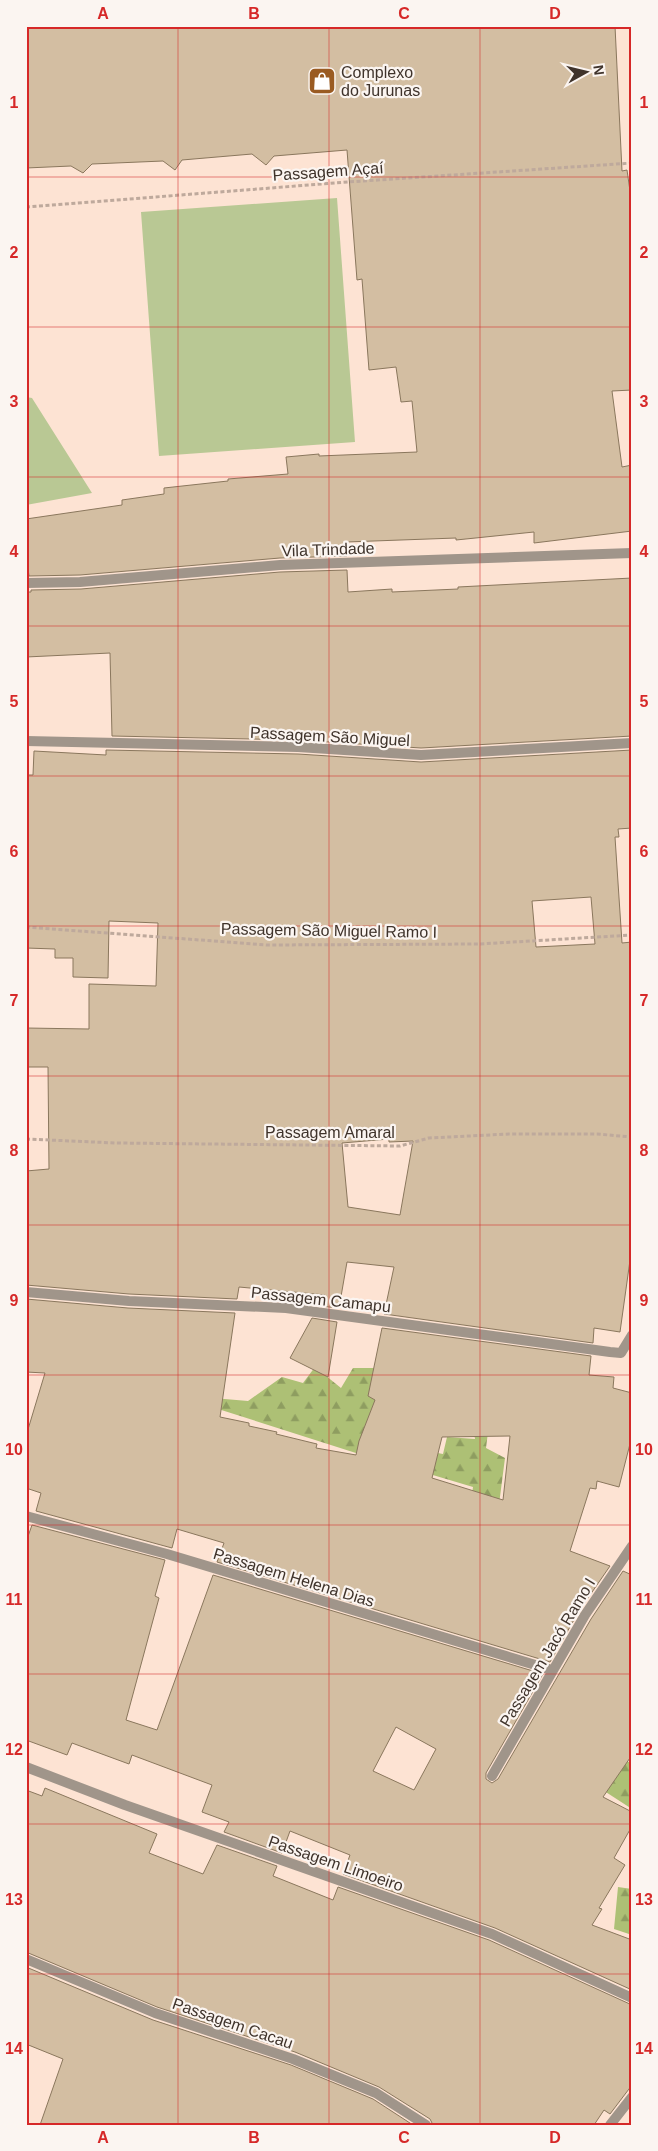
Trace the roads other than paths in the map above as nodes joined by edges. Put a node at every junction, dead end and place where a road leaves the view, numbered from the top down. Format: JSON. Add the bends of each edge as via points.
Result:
{"nodes":[{"id":1,"x":632,"y":553,"type":"edge"},
{"id":2,"x":26,"y":583,"type":"edge"},
{"id":3,"x":26,"y":741,"type":"edge"},
{"id":4,"x":632,"y":743,"type":"edge"},
{"id":5,"x":26,"y":1292,"type":"edge"},
{"id":6,"x":632,"y":1335,"type":"edge"},
{"id":7,"x":26,"y":1516,"type":"edge"},
{"id":8,"x":632,"y":1546,"type":"edge"},
{"id":9,"x":552,"y":1670,"type":"junction"},
{"id":10,"x":26,"y":1767,"type":"edge"},
{"id":11,"x":492,"y":1776,"type":"dead end"},
{"id":12,"x":26,"y":1959,"type":"edge"},
{"id":13,"x":632,"y":1998,"type":"edge"},
{"id":14,"x":632,"y":2097,"type":"edge"},
{"id":15,"x":426,"y":2125,"type":"edge"},
{"id":16,"x":610,"y":2125,"type":"edge"}],
"edges":[{"from":1,"to":2,"type":"street","name":"Vila Trindade","via":[[280,565],[80,582]]},
{"from":3,"to":4,"type":"street","name":"Passagem São Miguel","via":[[298,748],[422,755]]},
{"from":5,"to":6,"type":"street","name":"Passagem Camapu","via":[[286,1308],[621,1353]]},
{"from":7,"to":9,"type":"street","name":"Passagem Helena Dias","via":[[167,1554]]},
{"from":8,"to":9,"type":"street","name":"Passagem Jacó Ramo I","via":[[607,1580]]},
{"from":9,"to":11,"type":"street","name":"Passagem Jacó Ramo I"},
{"from":10,"to":13,"type":"street","name":"Passagem Limoeiro","via":[[492,1934]]},
{"from":12,"to":15,"type":"street","name":"Passagem Cacau","via":[[155,2013],[293,2059],[376,2093]]},
{"from":14,"to":16,"type":"street"}]}
